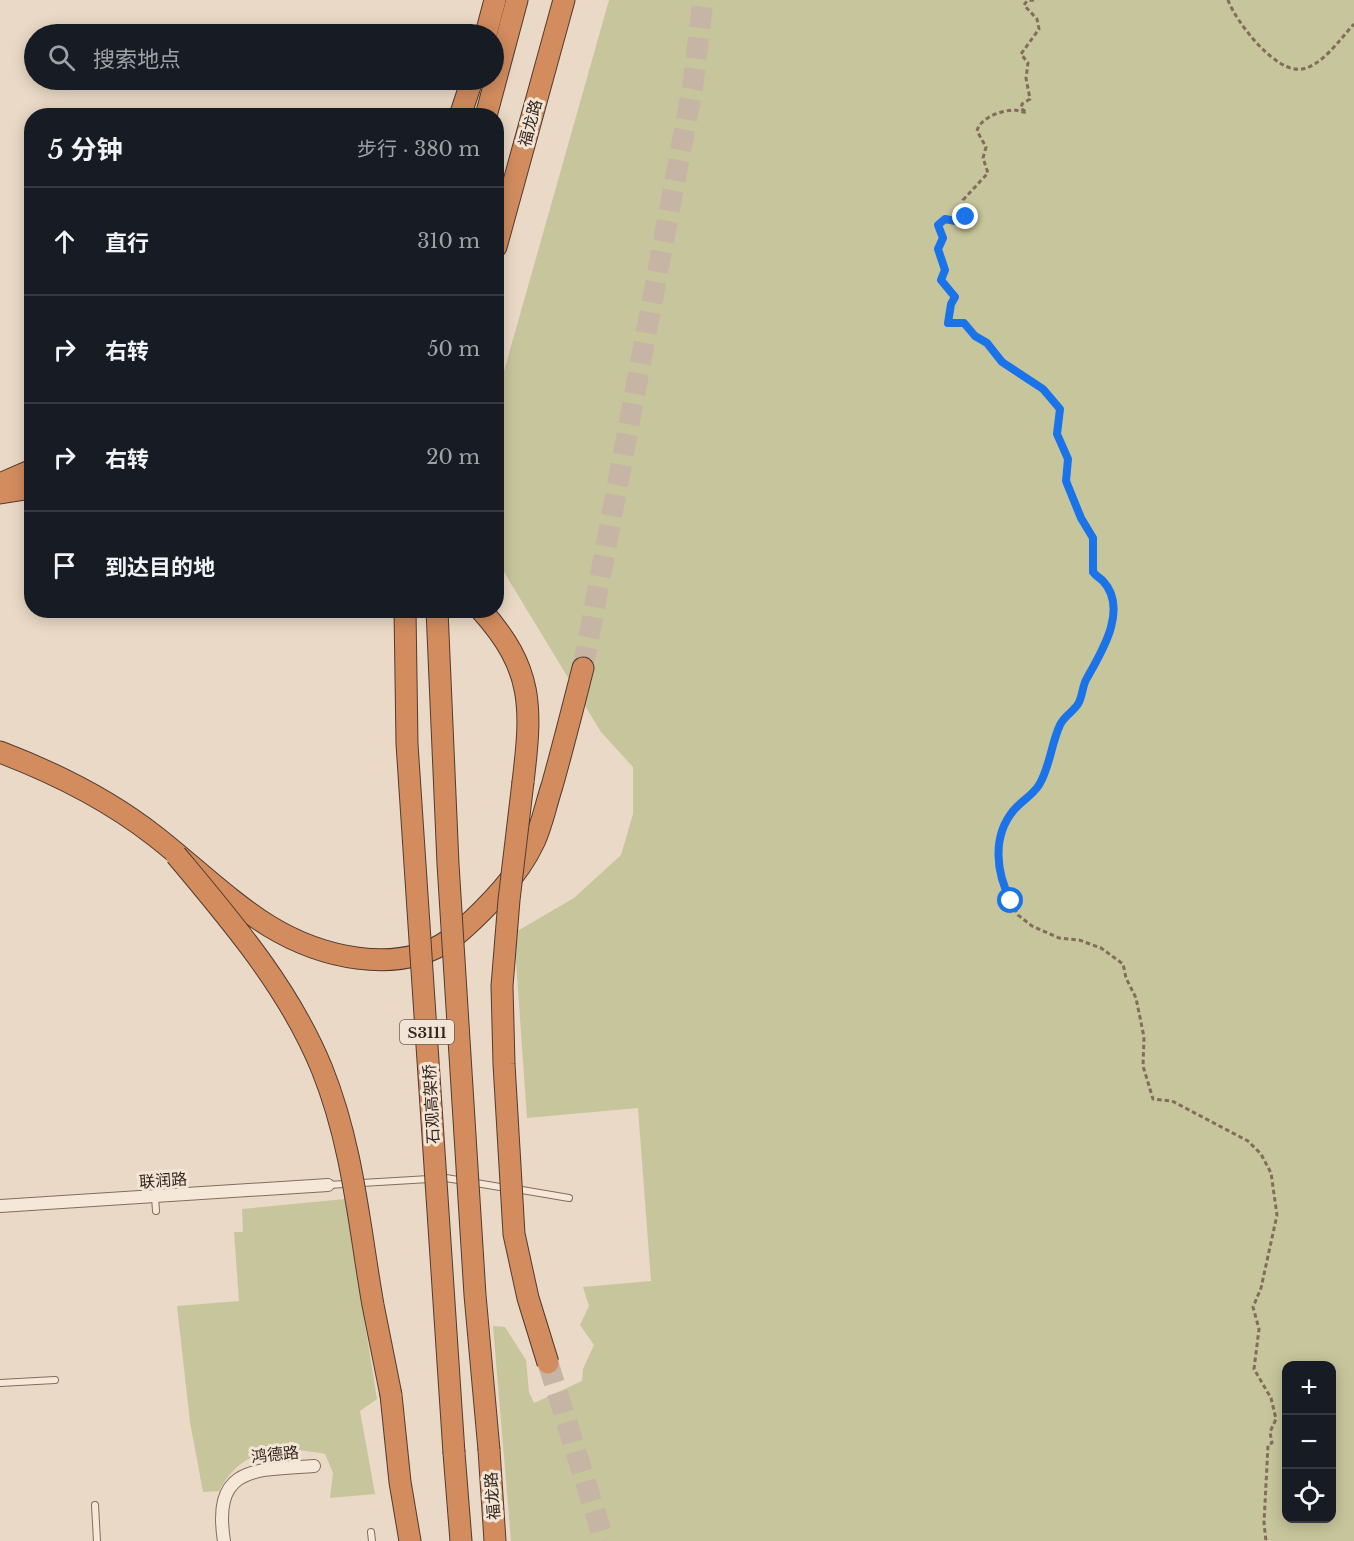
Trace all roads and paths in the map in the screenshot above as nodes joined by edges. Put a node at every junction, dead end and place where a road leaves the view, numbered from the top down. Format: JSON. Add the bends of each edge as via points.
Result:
{"nodes":[{"id":1,"x":495,"y":0,"type":"edge"},
{"id":2,"x":517,"y":0,"type":"edge"},
{"id":3,"x":564,"y":0,"type":"edge"},
{"id":4,"x":1034,"y":0,"type":"edge"},
{"id":5,"x":1228,"y":0,"type":"edge"},
{"id":6,"x":489,"y":24,"type":"edge"},
{"id":7,"x":1354,"y":24,"type":"edge"},
{"id":8,"x":504,"y":49,"type":"edge"},
{"id":9,"x":469,"y":90,"type":"edge"},
{"id":10,"x":493,"y":90,"type":"edge"},
{"id":11,"x":463,"y":108,"type":"edge"},
{"id":12,"x":488,"y":108,"type":"edge"},
{"id":13,"x":504,"y":218,"type":"edge"},
{"id":14,"x":24,"y":474,"type":"edge"},
{"id":15,"x":0,"y":484,"type":"edge"},
{"id":16,"x":24,"y":489,"type":"edge"},
{"id":17,"x":0,"y":493,"type":"edge"},
{"id":18,"x":405,"y":618,"type":"edge"},
{"id":19,"x":437,"y":618,"type":"edge"},
{"id":20,"x":488,"y":618,"type":"edge"},
{"id":21,"x":583,"y":668,"type":"tunnel mouth"},
{"id":22,"x":0,"y":752,"type":"edge"},
{"id":23,"x":176,"y":855,"type":"junction"},
{"id":24,"x":328,"y":1185,"type":"joint"},
{"id":25,"x":155,"y":1197,"type":"junction"},
{"id":26,"x":569,"y":1198,"type":"dead end"},
{"id":27,"x":0,"y":1206,"type":"edge"},
{"id":28,"x":156,"y":1211,"type":"dead end"},
{"id":29,"x":548,"y":1363,"type":"tunnel mouth"},
{"id":30,"x":55,"y":1380,"type":"dead end"},
{"id":31,"x":0,"y":1383,"type":"edge"},
{"id":32,"x":489,"y":1450,"type":"joint"},
{"id":33,"x":314,"y":1466,"type":"dead end"},
{"id":34,"x":95,"y":1504,"type":"dead end"},
{"id":35,"x":371,"y":1532,"type":"dead end"},
{"id":36,"x":97,"y":1541,"type":"edge"},
{"id":37,"x":224,"y":1541,"type":"edge"},
{"id":38,"x":372,"y":1541,"type":"edge"},
{"id":39,"x":410,"y":1541,"type":"edge"},
{"id":40,"x":460,"y":1541,"type":"edge"},
{"id":41,"x":495,"y":1541,"type":"edge"},
{"id":42,"x":1266,"y":1541,"type":"edge"}],
"edges":[{"from":1,"to":6,"type":"highway"},
{"from":2,"to":8,"type":"highway"},
{"from":3,"to":13,"type":"highway","name":"福龙路"},
{"from":4,"to":42,"type":"path","via":[[1024,5],[1037,19],[1039,29],[1021,54],[1028,63],[1030,99],[1021,109],[1027,112],[1012,110],[985,118],[979,125],[977,131],[986,147],[983,158],[988,172],[963,200],[966,223],[945,219],[938,225],[943,238],[938,249],[945,270],[941,280],[955,297],[948,323],[964,323],[1002,362],[1043,389],[1060,409],[1057,434],[1068,459],[1066,481],[1093,538],[1093,572],[1111,595],[1113,618],[1104,649],[1086,680],[1079,703],[1062,721],[1042,779],[1005,822],[998,857],[1004,887],[1018,915],[1059,938],[1101,948],[1123,964],[1136,998],[1144,1037],[1143,1066],[1153,1099],[1172,1101],[1248,1141],[1271,1173],[1277,1215],[1253,1307],[1259,1329],[1254,1369],[1271,1398],[1276,1419],[1270,1432],[1272,1443],[1268,1445]]},
{"from":5,"to":7,"type":"path","via":[[1257,43],[1293,69],[1314,64]]},
{"from":9,"to":11,"type":"highway"},
{"from":10,"to":12,"type":"highway"},
{"from":14,"to":15,"type":"highway"},
{"from":16,"to":17,"type":"highway"},
{"from":18,"to":40,"type":"highway","name":"石观高架桥","number":"S3111","bridge":true,"via":[[407,744]]},
{"from":19,"to":32,"type":"highway","name":"石观高架桥","number":"S3111","bridge":true,"via":[[447,864]]},
{"from":20,"to":29,"type":"highway","bridge":true,"via":[[519,665],[529,701],[502,986],[504,1064],[514,1234]]},
{"from":21,"to":23,"type":"highway","bridge":true,"via":[[535,841],[498,895],[447,942],[390,959],[359,959],[324,952],[266,924]]},
{"from":22,"to":23,"type":"highway","via":[[67,781],[119,811]]},
{"from":23,"to":39,"type":"highway","bridge":true,"via":[[271,975],[322,1069],[344,1132],[391,1395]]},
{"from":24,"to":25,"type":"street","name":"联润路"},
{"from":24,"to":26,"type":"lane","via":[[446,1178]]},
{"from":25,"to":27,"type":"street","name":"联润路"},
{"from":25,"to":28,"type":"lane"},
{"from":30,"to":31,"type":"lane"},
{"from":32,"to":41,"type":"highway","name":"福龙路","number":"S3111"},
{"from":33,"to":37,"type":"street","name":"鸿德路","via":[[254,1471],[237,1479],[220,1509]]},
{"from":34,"to":36,"type":"lane"},
{"from":35,"to":38,"type":"lane"}]}
